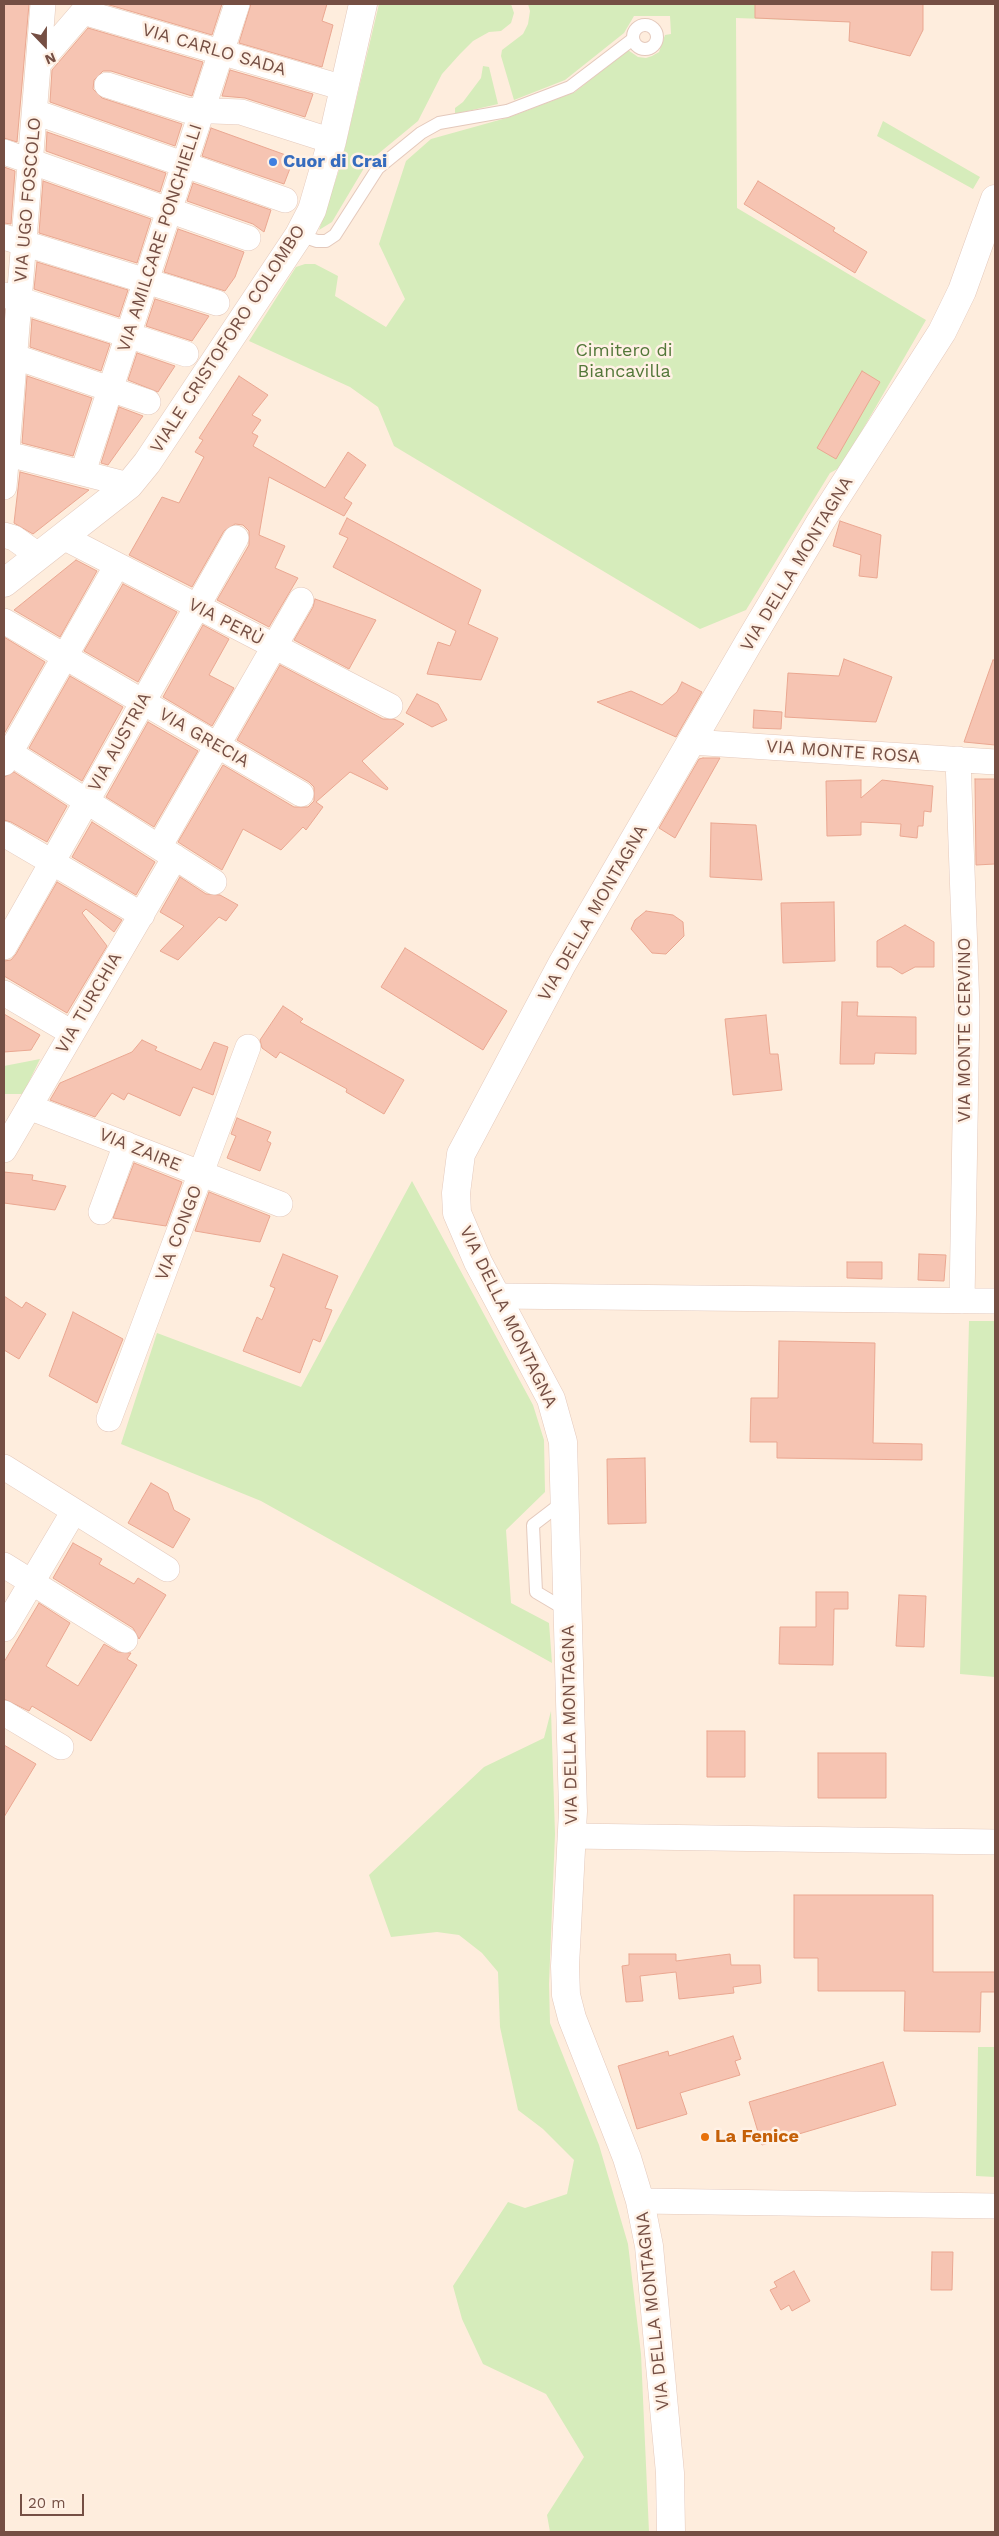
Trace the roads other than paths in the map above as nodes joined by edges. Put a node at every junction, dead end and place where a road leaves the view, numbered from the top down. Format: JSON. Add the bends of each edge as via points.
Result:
{"nodes":[{"id":1,"x":43,"y":4,"type":"edge"},
{"id":2,"x":237,"y":4,"type":"edge"},
{"id":3,"x":363,"y":4,"type":"edge"},
{"id":4,"x":85,"y":8,"type":"edge"},
{"id":5,"x":633,"y":39,"type":"dead end"},
{"id":6,"x":221,"y":52,"type":"junction"},
{"id":7,"x":39,"y":63,"type":"junction"},
{"id":8,"x":107,"y":85,"type":"dead end"},
{"id":9,"x":344,"y":88,"type":"junction"},
{"id":10,"x":202,"y":110,"type":"junction"},
{"id":11,"x":35,"y":112,"type":"junction"},
{"id":12,"x":332,"y":141,"type":"junction"},
{"id":13,"x":4,"y":152,"type":"edge"},
{"id":14,"x":31,"y":161,"type":"junction"},
{"id":15,"x":184,"y":165,"type":"junction"},
{"id":16,"x":995,"y":198,"type":"edge"},
{"id":17,"x":284,"y":200,"type":"dead end"},
{"id":18,"x":170,"y":209,"type":"junction"},
{"id":19,"x":989,"y":230,"type":"edge"},
{"id":20,"x":299,"y":235,"type":"junction"},
{"id":21,"x":248,"y":238,"type":"dead end"},
{"id":22,"x":14,"y":240,"type":"edge"},
{"id":23,"x":146,"y":281,"type":"junction"},
{"id":24,"x":12,"y":297,"type":"edge"},
{"id":25,"x":217,"y":303,"type":"dead end"},
{"id":26,"x":128,"y":336,"type":"junction"},
{"id":27,"x":186,"y":354,"type":"dead end"},
{"id":28,"x":9,"y":355,"type":"edge"},
{"id":29,"x":110,"y":390,"type":"junction"},
{"id":30,"x":148,"y":402,"type":"dead end"},
{"id":31,"x":5,"y":453,"type":"edge"},
{"id":32,"x":83,"y":472,"type":"junction"},
{"id":33,"x":130,"y":485,"type":"junction"},
{"id":34,"x":4,"y":487,"type":"edge"},
{"id":35,"x":4,"y":535,"type":"edge"},
{"id":36,"x":63,"y":538,"type":"junction"},
{"id":37,"x":236,"y":538,"type":"dead end"},
{"id":38,"x":38,"y":556,"type":"junction"},
{"id":39,"x":117,"y":565,"type":"junction"},
{"id":40,"x":4,"y":583,"type":"edge"},
{"id":41,"x":301,"y":600,"type":"dead end"},
{"id":42,"x":197,"y":606,"type":"junction"},
{"id":43,"x":4,"y":621,"type":"edge"},
{"id":44,"x":274,"y":646,"type":"junction"},
{"id":45,"x":65,"y":657,"type":"junction"},
{"id":46,"x":142,"y":702,"type":"junction"},
{"id":47,"x":390,"y":706,"type":"dead end"},
{"id":48,"x":692,"y":742,"type":"junction"},
{"id":49,"x":218,"y":746,"type":"junction"},
{"id":50,"x":6,"y":755,"type":"edge"},
{"id":51,"x":958,"y":759,"type":"junction"},
{"id":52,"x":995,"y":762,"type":"edge"},
{"id":53,"x":300,"y":794,"type":"dead end"},
{"id":54,"x":86,"y":801,"type":"junction"},
{"id":55,"x":4,"y":834,"type":"edge"},
{"id":56,"x":167,"y":852,"type":"junction"},
{"id":57,"x":52,"y":862,"type":"junction"},
{"id":58,"x":214,"y":882,"type":"dead end"},
{"id":59,"x":142,"y":915,"type":"junction"},
{"id":60,"x":4,"y":947,"type":"edge"},
{"id":61,"x":4,"y":993,"type":"edge"},
{"id":62,"x":72,"y":1033,"type":"junction"},
{"id":63,"x":248,"y":1047,"type":"dead end"},
{"id":64,"x":29,"y":1108,"type":"junction"},
{"id":65,"x":126,"y":1144,"type":"junction"},
{"id":66,"x":4,"y":1150,"type":"edge"},
{"id":67,"x":201,"y":1175,"type":"junction"},
{"id":68,"x":280,"y":1204,"type":"dead end"},
{"id":69,"x":101,"y":1212,"type":"dead end"},
{"id":70,"x":497,"y":1296,"type":"junction"},
{"id":71,"x":962,"y":1301,"type":"junction"},
{"id":72,"x":995,"y":1301,"type":"edge"},
{"id":73,"x":110,"y":1419,"type":"dead end"},
{"id":74,"x":4,"y":1467,"type":"edge"},
{"id":75,"x":74,"y":1511,"type":"junction"},
{"id":76,"x":4,"y":1565,"type":"edge"},
{"id":77,"x":166,"y":1569,"type":"dead end"},
{"id":78,"x":32,"y":1582,"type":"junction"},
{"id":79,"x":4,"y":1629,"type":"edge"},
{"id":80,"x":124,"y":1640,"type":"dead end"},
{"id":81,"x":4,"y":1713,"type":"edge"},
{"id":82,"x":61,"y":1747,"type":"dead end"},
{"id":83,"x":571,"y":1836,"type":"junction"},
{"id":84,"x":995,"y":1842,"type":"edge"},
{"id":85,"x":640,"y":2201,"type":"junction"},
{"id":86,"x":995,"y":2206,"type":"edge"},
{"id":87,"x":671,"y":2532,"type":"edge"}],
"edges":[{"from":1,"to":7,"type":"street","name":"VIA UGO FOSCOLO"},
{"from":2,"to":6,"type":"street","name":"VIA AMILCARE PONCHIELLI"},
{"from":3,"to":9,"type":"street","name":"VIALE CRISTOFORO COLOMBO"},
{"from":4,"to":6,"type":"street","name":"VIA CARLO SADA"},
{"from":4,"to":7,"type":"street"},
{"from":5,"to":20,"type":"lane","via":[[570,87],[507,111],[438,123],[378,168],[336,235],[326,241],[317,241]]},
{"from":6,"to":9,"type":"street","name":"VIA CARLO SADA"},
{"from":6,"to":10,"type":"street","name":"VIA AMILCARE PONCHIELLI"},
{"from":7,"to":11,"type":"street","name":"VIA UGO FOSCOLO"},
{"from":8,"to":10,"type":"street","via":[[186,110]]},
{"from":9,"to":12,"type":"street","name":"VIALE CRISTOFORO COLOMBO"},
{"from":10,"to":12,"type":"street","via":[[241,112]]},
{"from":10,"to":15,"type":"street","name":"VIA AMILCARE PONCHIELLI"},
{"from":11,"to":14,"type":"street","name":"VIA UGO FOSCOLO"},
{"from":11,"to":15,"type":"street"},
{"from":12,"to":20,"type":"street","name":"VIALE CRISTOFORO COLOMBO","via":[[312,210]]},
{"from":13,"to":14,"type":"street"},
{"from":14,"to":18,"type":"street"},
{"from":14,"to":22,"type":"street","name":"VIA UGO FOSCOLO"},
{"from":15,"to":17,"type":"street"},
{"from":15,"to":18,"type":"street","name":"VIA AMILCARE PONCHIELLI"},
{"from":16,"to":19,"type":"street","name":"VIA DELLA MONTAGNA"},
{"from":18,"to":21,"type":"street"},
{"from":18,"to":23,"type":"street","name":"VIA AMILCARE PONCHIELLI"},
{"from":19,"to":48,"type":"street","name":"VIA DELLA MONTAGNA","via":[[942,332],[821,521]]},
{"from":20,"to":33,"type":"street","name":"VIALE CRISTOFORO COLOMBO"},
{"from":22,"to":23,"type":"street"},
{"from":22,"to":24,"type":"street","name":"VIA UGO FOSCOLO"},
{"from":23,"to":25,"type":"street"},
{"from":23,"to":26,"type":"street","name":"VIA AMILCARE PONCHIELLI"},
{"from":24,"to":26,"type":"street"},
{"from":24,"to":28,"type":"street","name":"VIA UGO FOSCOLO"},
{"from":26,"to":27,"type":"street"},
{"from":26,"to":29,"type":"street","name":"VIA AMILCARE PONCHIELLI"},
{"from":28,"to":29,"type":"street"},
{"from":28,"to":31,"type":"street","name":"VIA UGO FOSCOLO"},
{"from":29,"to":30,"type":"street"},
{"from":29,"to":32,"type":"street","name":"VIA AMILCARE PONCHIELLI"},
{"from":31,"to":32,"type":"street"},
{"from":31,"to":34,"type":"street","name":"VIA UGO FOSCOLO"},
{"from":32,"to":33,"type":"street"},
{"from":33,"to":36,"type":"street","name":"VIALE CRISTOFORO COLOMBO"},
{"from":35,"to":38,"type":"street","via":[[14,538]]},
{"from":36,"to":38,"type":"street","name":"VIALE CRISTOFORO COLOMBO"},
{"from":36,"to":39,"type":"street","name":"VIA PERÙ"},
{"from":37,"to":42,"type":"street","name":"VIA AUSTRIA"},
{"from":38,"to":40,"type":"street","name":"VIALE CRISTOFORO COLOMBO"},
{"from":39,"to":42,"type":"street","name":"VIA PERÙ"},
{"from":39,"to":45,"type":"street"},
{"from":41,"to":44,"type":"street","name":"VIA TURCHIA"},
{"from":42,"to":44,"type":"street","name":"VIA PERÙ"},
{"from":42,"to":46,"type":"street","name":"VIA AUSTRIA"},
{"from":43,"to":45,"type":"street","name":"VIA GRECIA"},
{"from":44,"to":47,"type":"street","name":"VIA PERÙ"},
{"from":44,"to":49,"type":"street","name":"VIA TURCHIA"},
{"from":45,"to":46,"type":"street","name":"VIA GRECIA"},
{"from":45,"to":50,"type":"street"},
{"from":46,"to":49,"type":"street","name":"VIA GRECIA"},
{"from":46,"to":54,"type":"street","name":"VIA AUSTRIA"},
{"from":48,"to":51,"type":"street","name":"VIA MONTE ROSA"},
{"from":48,"to":70,"type":"street","name":"VIA DELLA MONTAGNA","via":[[562,964],[461,1154],[457,1213]]},
{"from":49,"to":53,"type":"street","name":"VIA GRECIA"},
{"from":49,"to":56,"type":"street","name":"VIA TURCHIA"},
{"from":50,"to":54,"type":"street"},
{"from":51,"to":52,"type":"street","name":"VIA MONTE ROSA"},
{"from":51,"to":71,"type":"street","name":"VIA MONTE CERVINO","via":[[967,1008]]},
{"from":54,"to":56,"type":"street"},
{"from":54,"to":57,"type":"street","name":"VIA AUSTRIA"},
{"from":55,"to":57,"type":"street"},
{"from":56,"to":58,"type":"street"},
{"from":56,"to":59,"type":"street","name":"VIA TURCHIA"},
{"from":57,"to":59,"type":"street"},
{"from":57,"to":60,"type":"street","name":"VIA AUSTRIA"},
{"from":59,"to":62,"type":"street","name":"VIA TURCHIA"},
{"from":61,"to":62,"type":"street"},
{"from":62,"to":64,"type":"street","name":"VIA TURCHIA"},
{"from":63,"to":67,"type":"street","name":"VIA CONGO"},
{"from":64,"to":65,"type":"street","name":"VIA ZAIRE"},
{"from":64,"to":66,"type":"street","name":"VIA TURCHIA"},
{"from":65,"to":67,"type":"street","name":"VIA ZAIRE"},
{"from":65,"to":69,"type":"street"},
{"from":67,"to":68,"type":"street","name":"VIA ZAIRE"},
{"from":67,"to":73,"type":"street","name":"VIA CONGO"},
{"from":70,"to":71,"type":"street"},
{"from":70,"to":83,"type":"street","name":"VIA DELLA MONTAGNA","via":[[551,1399],[563,1442]]},
{"from":71,"to":72,"type":"street"},
{"from":74,"to":75,"type":"street"},
{"from":75,"to":77,"type":"street"},
{"from":75,"to":78,"type":"street"},
{"from":76,"to":78,"type":"street"},
{"from":78,"to":79,"type":"street"},
{"from":78,"to":80,"type":"street"},
{"from":81,"to":82,"type":"street"},
{"from":83,"to":84,"type":"street"},
{"from":83,"to":85,"type":"street","name":"VIA DELLA MONTAGNA","via":[[564,1966],[566,1995]]},
{"from":85,"to":86,"type":"street"},
{"from":85,"to":87,"type":"street","name":"VIA DELLA MONTAGNA","via":[[649,2246],[669,2463]]}]}
